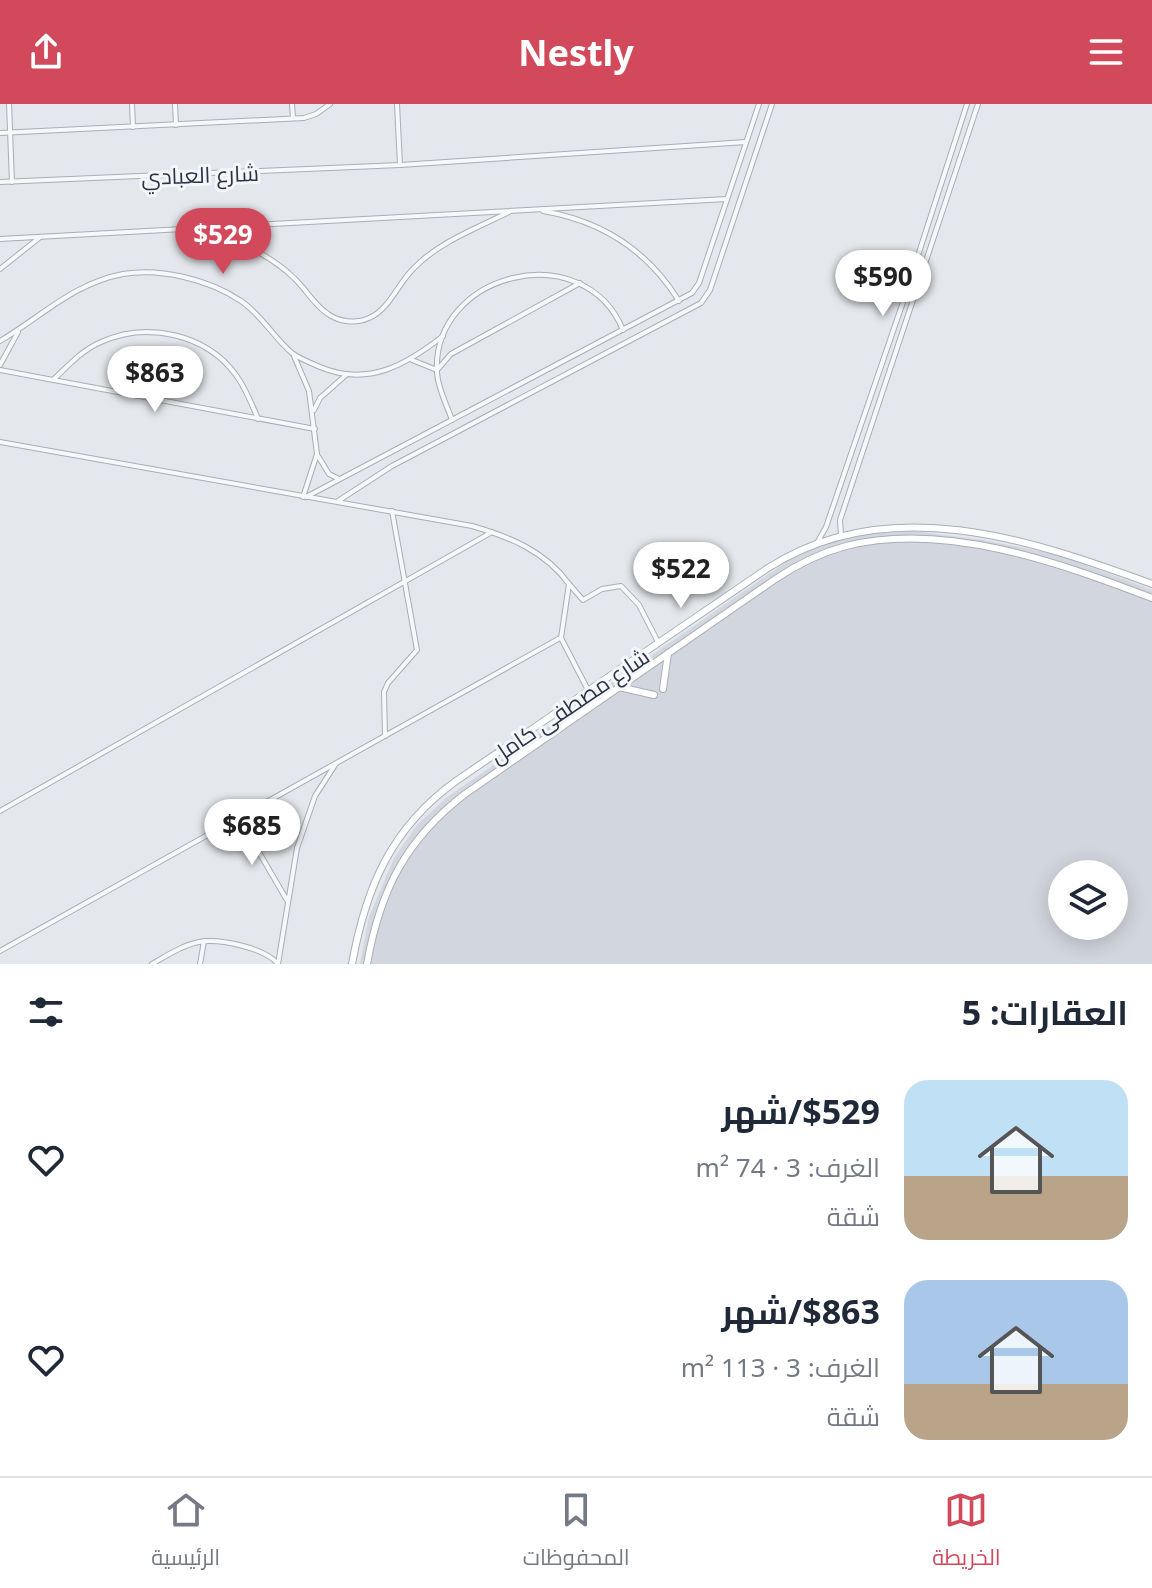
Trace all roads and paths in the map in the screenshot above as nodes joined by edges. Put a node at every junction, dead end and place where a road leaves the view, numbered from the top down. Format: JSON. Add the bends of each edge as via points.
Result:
{"nodes":[{"id":1,"x":9,"y":104,"type":"edge"},
{"id":2,"x":132,"y":104,"type":"edge"},
{"id":3,"x":175,"y":104,"type":"edge"},
{"id":4,"x":292,"y":104,"type":"edge"},
{"id":5,"x":330,"y":104,"type":"edge"},
{"id":6,"x":397,"y":104,"type":"edge"},
{"id":7,"x":759,"y":104,"type":"edge"},
{"id":8,"x":772,"y":104,"type":"edge"},
{"id":9,"x":967,"y":104,"type":"edge"},
{"id":10,"x":978,"y":104,"type":"edge"},
{"id":11,"x":293,"y":118,"type":"junction"},
{"id":12,"x":176,"y":125,"type":"junction"},
{"id":13,"x":133,"y":127,"type":"junction"},
{"id":14,"x":10,"y":132,"type":"junction"},
{"id":15,"x":0,"y":133,"type":"edge"},
{"id":16,"x":746,"y":142,"type":"junction"},
{"id":17,"x":400,"y":165,"type":"junction"},
{"id":18,"x":0,"y":182,"type":"edge"},
{"id":19,"x":12,"y":182,"type":"junction"},
{"id":20,"x":727,"y":199,"type":"junction"},
{"id":21,"x":535,"y":209,"type":"junction"},
{"id":22,"x":511,"y":210,"type":"junction"},
{"id":23,"x":206,"y":227,"type":"junction"},
{"id":24,"x":41,"y":237,"type":"junction"},
{"id":25,"x":0,"y":239,"type":"edge"},
{"id":26,"x":0,"y":269,"type":"edge"},
{"id":27,"x":580,"y":283,"type":"junction"},
{"id":28,"x":679,"y":301,"type":"junction"},
{"id":29,"x":19,"y":330,"type":"junction"},
{"id":30,"x":623,"y":330,"type":"junction"},
{"id":31,"x":443,"y":336,"type":"junction"},
{"id":32,"x":0,"y":341,"type":"edge"},
{"id":33,"x":293,"y":354,"type":"junction"},
{"id":34,"x":412,"y":360,"type":"junction"},
{"id":35,"x":0,"y":367,"type":"edge"},
{"id":36,"x":437,"y":370,"type":"junction"},
{"id":37,"x":347,"y":374,"type":"junction"},
{"id":38,"x":53,"y":380,"type":"junction"},
{"id":39,"x":313,"y":411,"type":"junction"},
{"id":40,"x":258,"y":419,"type":"junction"},
{"id":41,"x":452,"y":420,"type":"junction"},
{"id":42,"x":315,"y":429,"type":"junction"},
{"id":43,"x":0,"y":442,"type":"edge"},
{"id":44,"x":317,"y":454,"type":"junction"},
{"id":45,"x":339,"y":479,"type":"junction"},
{"id":46,"x":304,"y":497,"type":"junction"},
{"id":47,"x":336,"y":503,"type":"junction"},
{"id":48,"x":392,"y":511,"type":"junction"},
{"id":49,"x":492,"y":532,"type":"junction"},
{"id":50,"x":974,"y":534,"type":"junction"},
{"id":51,"x":841,"y":535,"type":"junction"},
{"id":52,"x":817,"y":543,"type":"junction"},
{"id":53,"x":972,"y":546,"type":"junction"},
{"id":54,"x":402,"y":581,"type":"junction"},
{"id":55,"x":569,"y":584,"type":"junction"},
{"id":56,"x":1152,"y":584,"type":"edge"},
{"id":57,"x":1152,"y":598,"type":"edge"},
{"id":58,"x":561,"y":638,"type":"junction"},
{"id":59,"x":659,"y":644,"type":"junction"},
{"id":60,"x":668,"y":653,"type":"junction"},
{"id":61,"x":641,"y":656,"type":"junction"},
{"id":62,"x":632,"y":662,"type":"junction"},
{"id":63,"x":648,"y":667,"type":"junction"},
{"id":64,"x":639,"y":673,"type":"junction"},
{"id":65,"x":619,"y":687,"type":"junction"},
{"id":66,"x":663,"y":689,"type":"dead end"},
{"id":67,"x":589,"y":692,"type":"junction"},
{"id":68,"x":654,"y":695,"type":"dead end"},
{"id":69,"x":385,"y":736,"type":"junction"},
{"id":70,"x":337,"y":763,"type":"junction"},
{"id":71,"x":0,"y":811,"type":"edge"},
{"id":72,"x":239,"y":818,"type":"junction"},
{"id":73,"x":288,"y":902,"type":"junction"},
{"id":74,"x":358,"y":932,"type":"junction"},
{"id":75,"x":372,"y":934,"type":"junction"},
{"id":76,"x":204,"y":941,"type":"junction"},
{"id":77,"x":0,"y":951,"type":"edge"},
{"id":78,"x":152,"y":964,"type":"edge"},
{"id":79,"x":200,"y":964,"type":"edge"},
{"id":80,"x":278,"y":964,"type":"edge"},
{"id":81,"x":352,"y":964,"type":"edge"},
{"id":82,"x":367,"y":964,"type":"edge"}],
"edges":[{"from":1,"to":14,"type":"street"},
{"from":2,"to":13,"type":"street"},
{"from":3,"to":12,"type":"street"},
{"from":4,"to":11,"type":"street"},
{"from":5,"to":11,"type":"street","via":[[316,114]]},
{"from":6,"to":17,"type":"street"},
{"from":7,"to":16,"type":"street"},
{"from":8,"to":47,"type":"street","via":[[710,290],[701,303],[392,466]]},
{"from":9,"to":52,"type":"street"},
{"from":10,"to":51,"type":"street","via":[[840,520]]},
{"from":11,"to":12,"type":"street"},
{"from":12,"to":13,"type":"street"},
{"from":13,"to":14,"type":"street"},
{"from":14,"to":15,"type":"street"},
{"from":14,"to":19,"type":"street"},
{"from":16,"to":17,"type":"street","name":"شارع العبادي"},
{"from":16,"to":20,"type":"street"},
{"from":17,"to":19,"type":"street","name":"شارع العبادي"},
{"from":18,"to":19,"type":"street","name":"شارع العبادي"},
{"from":20,"to":21,"type":"street"},
{"from":20,"to":28,"type":"street","via":[[699,283]]},
{"from":21,"to":22,"type":"street"},
{"from":21,"to":28,"type":"street","via":[[580,220],[622,240],[646,259]]},
{"from":22,"to":23,"type":"street"},
{"from":22,"to":23,"type":"street","via":[[444,244],[414,267],[382,310],[355,321],[326,313],[293,276],[252,248]]},
{"from":23,"to":24,"type":"street"},
{"from":24,"to":25,"type":"street"},
{"from":24,"to":26,"type":"street"},
{"from":27,"to":30,"type":"street","via":[[608,303]]},
{"from":27,"to":31,"type":"street","via":[[543,274],[507,278],[475,295]]},
{"from":27,"to":36,"type":"street","via":[[451,354]]},
{"from":28,"to":30,"type":"street"},
{"from":29,"to":32,"type":"street"},
{"from":29,"to":33,"type":"street","via":[[97,280],[150,272],[197,281],[240,300]]},
{"from":29,"to":35,"type":"street"},
{"from":30,"to":41,"type":"street"},
{"from":31,"to":34,"type":"street"},
{"from":31,"to":36,"type":"street"},
{"from":33,"to":37,"type":"street"},
{"from":33,"to":39,"type":"street"},
{"from":34,"to":36,"type":"street"},
{"from":34,"to":37,"type":"street","via":[[386,370]]},
{"from":35,"to":38,"type":"street"},
{"from":36,"to":41,"type":"street"},
{"from":37,"to":39,"type":"street"},
{"from":38,"to":40,"type":"street"},
{"from":38,"to":40,"type":"street","via":[[101,342],[162,333],[183,337],[219,357],[246,389]]},
{"from":39,"to":42,"type":"street"},
{"from":40,"to":42,"type":"street"},
{"from":41,"to":45,"type":"street"},
{"from":42,"to":44,"type":"street"},
{"from":43,"to":46,"type":"street"},
{"from":44,"to":45,"type":"street","via":[[321,465]]},
{"from":44,"to":46,"type":"street"},
{"from":45,"to":46,"type":"street"},
{"from":46,"to":47,"type":"street"},
{"from":47,"to":48,"type":"street"},
{"from":48,"to":49,"type":"street"},
{"from":48,"to":54,"type":"street"},
{"from":49,"to":54,"type":"street"},
{"from":49,"to":55,"type":"street","via":[[526,544]]},
{"from":50,"to":51,"type":"street","name":"شارع مصطفى كامل","via":[[894,526]]},
{"from":50,"to":53,"type":"street"},
{"from":50,"to":56,"type":"street","name":"شارع مصطفى كامل","via":[[1060,551]]},
{"from":51,"to":52,"type":"street","name":"شارع مصطفى كامل"},
{"from":52,"to":59,"type":"street","name":"شارع مصطفى كامل","via":[[787,556]]},
{"from":53,"to":57,"type":"street","name":"شارع مصطفى كامل","via":[[1066,567]]},
{"from":53,"to":60,"type":"street","name":"شارع مصطفى كامل","via":[[891,539],[820,554]]},
{"from":54,"to":69,"type":"street","via":[[417,650],[384,692]]},
{"from":54,"to":71,"type":"street"},
{"from":55,"to":58,"type":"street"},
{"from":55,"to":59,"type":"street","via":[[583,600],[621,586],[639,605]]},
{"from":58,"to":67,"type":"street"},
{"from":58,"to":69,"type":"street"},
{"from":59,"to":61,"type":"street","name":"شارع مصطفى كامل"},
{"from":60,"to":63,"type":"street","name":"شارع مصطفى كامل"},
{"from":60,"to":66,"type":"street"},
{"from":61,"to":62,"type":"street","name":"شارع مصطفى كامل"},
{"from":61,"to":63,"type":"street"},
{"from":62,"to":64,"type":"street"},
{"from":62,"to":67,"type":"street","name":"شارع مصطفى كامل"},
{"from":63,"to":64,"type":"street","name":"شارع مصطفى كامل"},
{"from":64,"to":65,"type":"street","name":"شارع مصطفى كامل"},
{"from":65,"to":68,"type":"street"},
{"from":65,"to":75,"type":"street","name":"شارع مصطفى كامل","via":[[465,794],[428,827],[394,876]]},
{"from":67,"to":74,"type":"street","name":"شارع مصطفى كامل","via":[[427,804],[383,863]]},
{"from":69,"to":70,"type":"street"},
{"from":70,"to":72,"type":"street"},
{"from":70,"to":73,"type":"street","via":[[315,796],[297,848]]},
{"from":72,"to":73,"type":"street"},
{"from":72,"to":77,"type":"street"},
{"from":73,"to":80,"type":"street"},
{"from":74,"to":75,"type":"street"},
{"from":74,"to":81,"type":"street","name":"شارع مصطفى كامل"},
{"from":75,"to":82,"type":"street","name":"شارع مصطفى كامل"},
{"from":76,"to":78,"type":"street"},
{"from":76,"to":79,"type":"street"},
{"from":76,"to":80,"type":"street","via":[[265,952]]}]}
